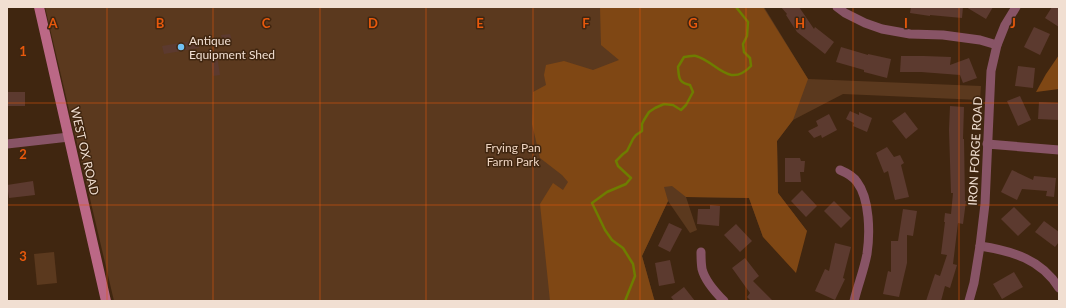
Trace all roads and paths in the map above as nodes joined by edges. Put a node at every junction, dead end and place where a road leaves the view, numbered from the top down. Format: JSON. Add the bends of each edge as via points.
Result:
{"nodes":[{"id":1,"x":38,"y":7,"type":"edge"},
{"id":2,"x":837,"y":7,"type":"edge"},
{"id":3,"x":1016,"y":7,"type":"edge"},
{"id":4,"x":997,"y":46,"type":"junction"},
{"id":5,"x":69,"y":137,"type":"junction"},
{"id":6,"x":7,"y":144,"type":"edge"},
{"id":7,"x":987,"y":144,"type":"junction"},
{"id":8,"x":1059,"y":150,"type":"edge"},
{"id":9,"x":840,"y":170,"type":"dead end"},
{"id":10,"x":980,"y":246,"type":"junction"},
{"id":11,"x":701,"y":252,"type":"dead end"},
{"id":12,"x":1059,"y":288,"type":"edge"},
{"id":13,"x":106,"y":301,"type":"edge"},
{"id":14,"x":724,"y":301,"type":"edge"},
{"id":15,"x":854,"y":301,"type":"edge"},
{"id":16,"x":969,"y":301,"type":"edge"}],
"edges":[{"from":1,"to":5,"type":"main road","name":"WEST OX ROAD"},
{"from":2,"to":4,"type":"street","via":[[865,23],[882,29],[980,40]]},
{"from":3,"to":4,"type":"street","name":"IRON FORGE ROAD","via":[[1005,25]]},
{"from":4,"to":7,"type":"street","name":"IRON FORGE ROAD","via":[[991,71]]},
{"from":5,"to":6,"type":"street"},
{"from":5,"to":13,"type":"main road","name":"WEST OX ROAD"},
{"from":7,"to":8,"type":"street"},
{"from":7,"to":10,"type":"street","name":"IRON FORGE ROAD","via":[[985,204]]},
{"from":9,"to":15,"type":"street","via":[[858,183],[867,213],[867,253]]},
{"from":10,"to":12,"type":"street","via":[[1025,257],[1048,274]]},
{"from":10,"to":16,"type":"street","name":"IRON FORGE ROAD"},
{"from":11,"to":14,"type":"street","via":[[704,274]]}]}
